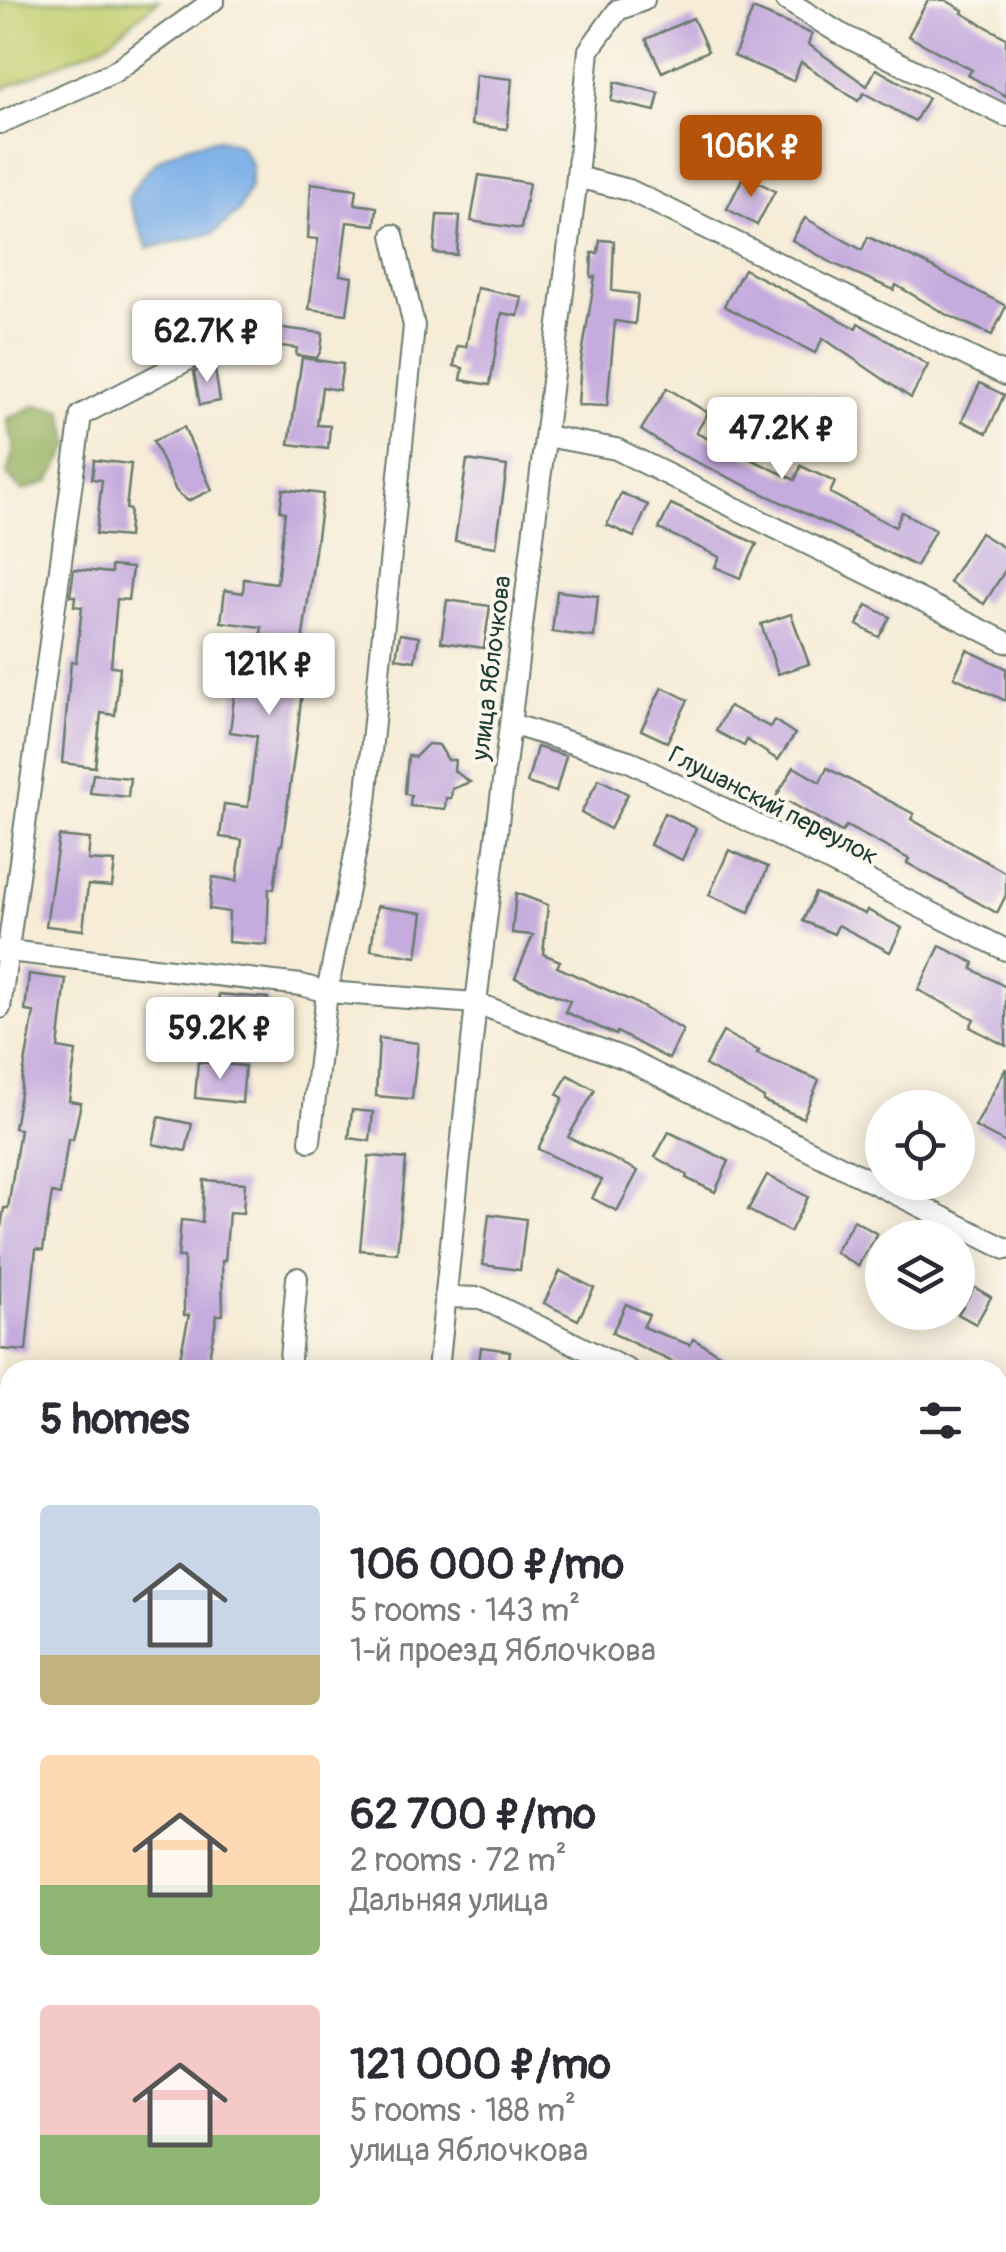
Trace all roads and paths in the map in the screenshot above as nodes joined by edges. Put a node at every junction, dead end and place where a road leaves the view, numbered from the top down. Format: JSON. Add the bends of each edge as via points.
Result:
{"nodes":[{"id":1,"x":214,"y":0,"type":"edge"},
{"id":2,"x":644,"y":0,"type":"edge"},
{"id":3,"x":786,"y":0,"type":"edge"},
{"id":4,"x":1006,"y":116,"type":"edge"},
{"id":5,"x":0,"y":124,"type":"edge"},
{"id":6,"x":577,"y":177,"type":"junction"},
{"id":7,"x":393,"y":235,"type":"dead end"},
{"id":8,"x":224,"y":342,"type":"dead end"},
{"id":9,"x":1006,"y":375,"type":"edge"},
{"id":10,"x":546,"y":436,"type":"junction"},
{"id":11,"x":1006,"y":642,"type":"edge"},
{"id":12,"x":511,"y":724,"type":"junction"},
{"id":13,"x":4,"y":950,"type":"edge"},
{"id":14,"x":1006,"y":950,"type":"edge"},
{"id":15,"x":327,"y":992,"type":"junction"},
{"id":16,"x":476,"y":1002,"type":"junction"},
{"id":17,"x":0,"y":1008,"type":"edge"},
{"id":18,"x":310,"y":1142,"type":"dead end"},
{"id":19,"x":1006,"y":1249,"type":"edge"},
{"id":20,"x":297,"y":1278,"type":"dead end"},
{"id":21,"x":445,"y":1297,"type":"junction"},
{"id":22,"x":290,"y":1360,"type":"edge"},
{"id":23,"x":439,"y":1360,"type":"edge"},
{"id":24,"x":608,"y":1360,"type":"edge"}],
"edges":[{"from":1,"to":5,"type":"street","via":[[114,72]]},
{"from":2,"to":6,"type":"street","name":"улица Яблочкова","via":[[618,10],[589,50]]},
{"from":3,"to":4,"type":"street"},
{"from":6,"to":9,"type":"street","via":[[629,190]]},
{"from":6,"to":10,"type":"street","name":"улица Яблочкова"},
{"from":7,"to":15,"type":"street","via":[[414,326],[366,801]]},
{"from":8,"to":13,"type":"street","via":[[81,414]]},
{"from":10,"to":11,"type":"street","via":[[616,449]]},
{"from":10,"to":12,"type":"street","name":"улица Яблочкова"},
{"from":12,"to":14,"type":"street","name":"Глушанский переулок","via":[[629,761]]},
{"from":12,"to":16,"type":"street","name":"улица Яблочкова"},
{"from":13,"to":15,"type":"street"},
{"from":13,"to":17,"type":"street"},
{"from":15,"to":16,"type":"street"},
{"from":15,"to":18,"type":"street"},
{"from":16,"to":19,"type":"street","via":[[626,1059]]},
{"from":16,"to":21,"type":"street","name":"улица Яблочкова"},
{"from":20,"to":22,"type":"street"},
{"from":21,"to":23,"type":"street","name":"улица Яблочкова"},
{"from":21,"to":24,"type":"street","via":[[481,1298]]}]}
